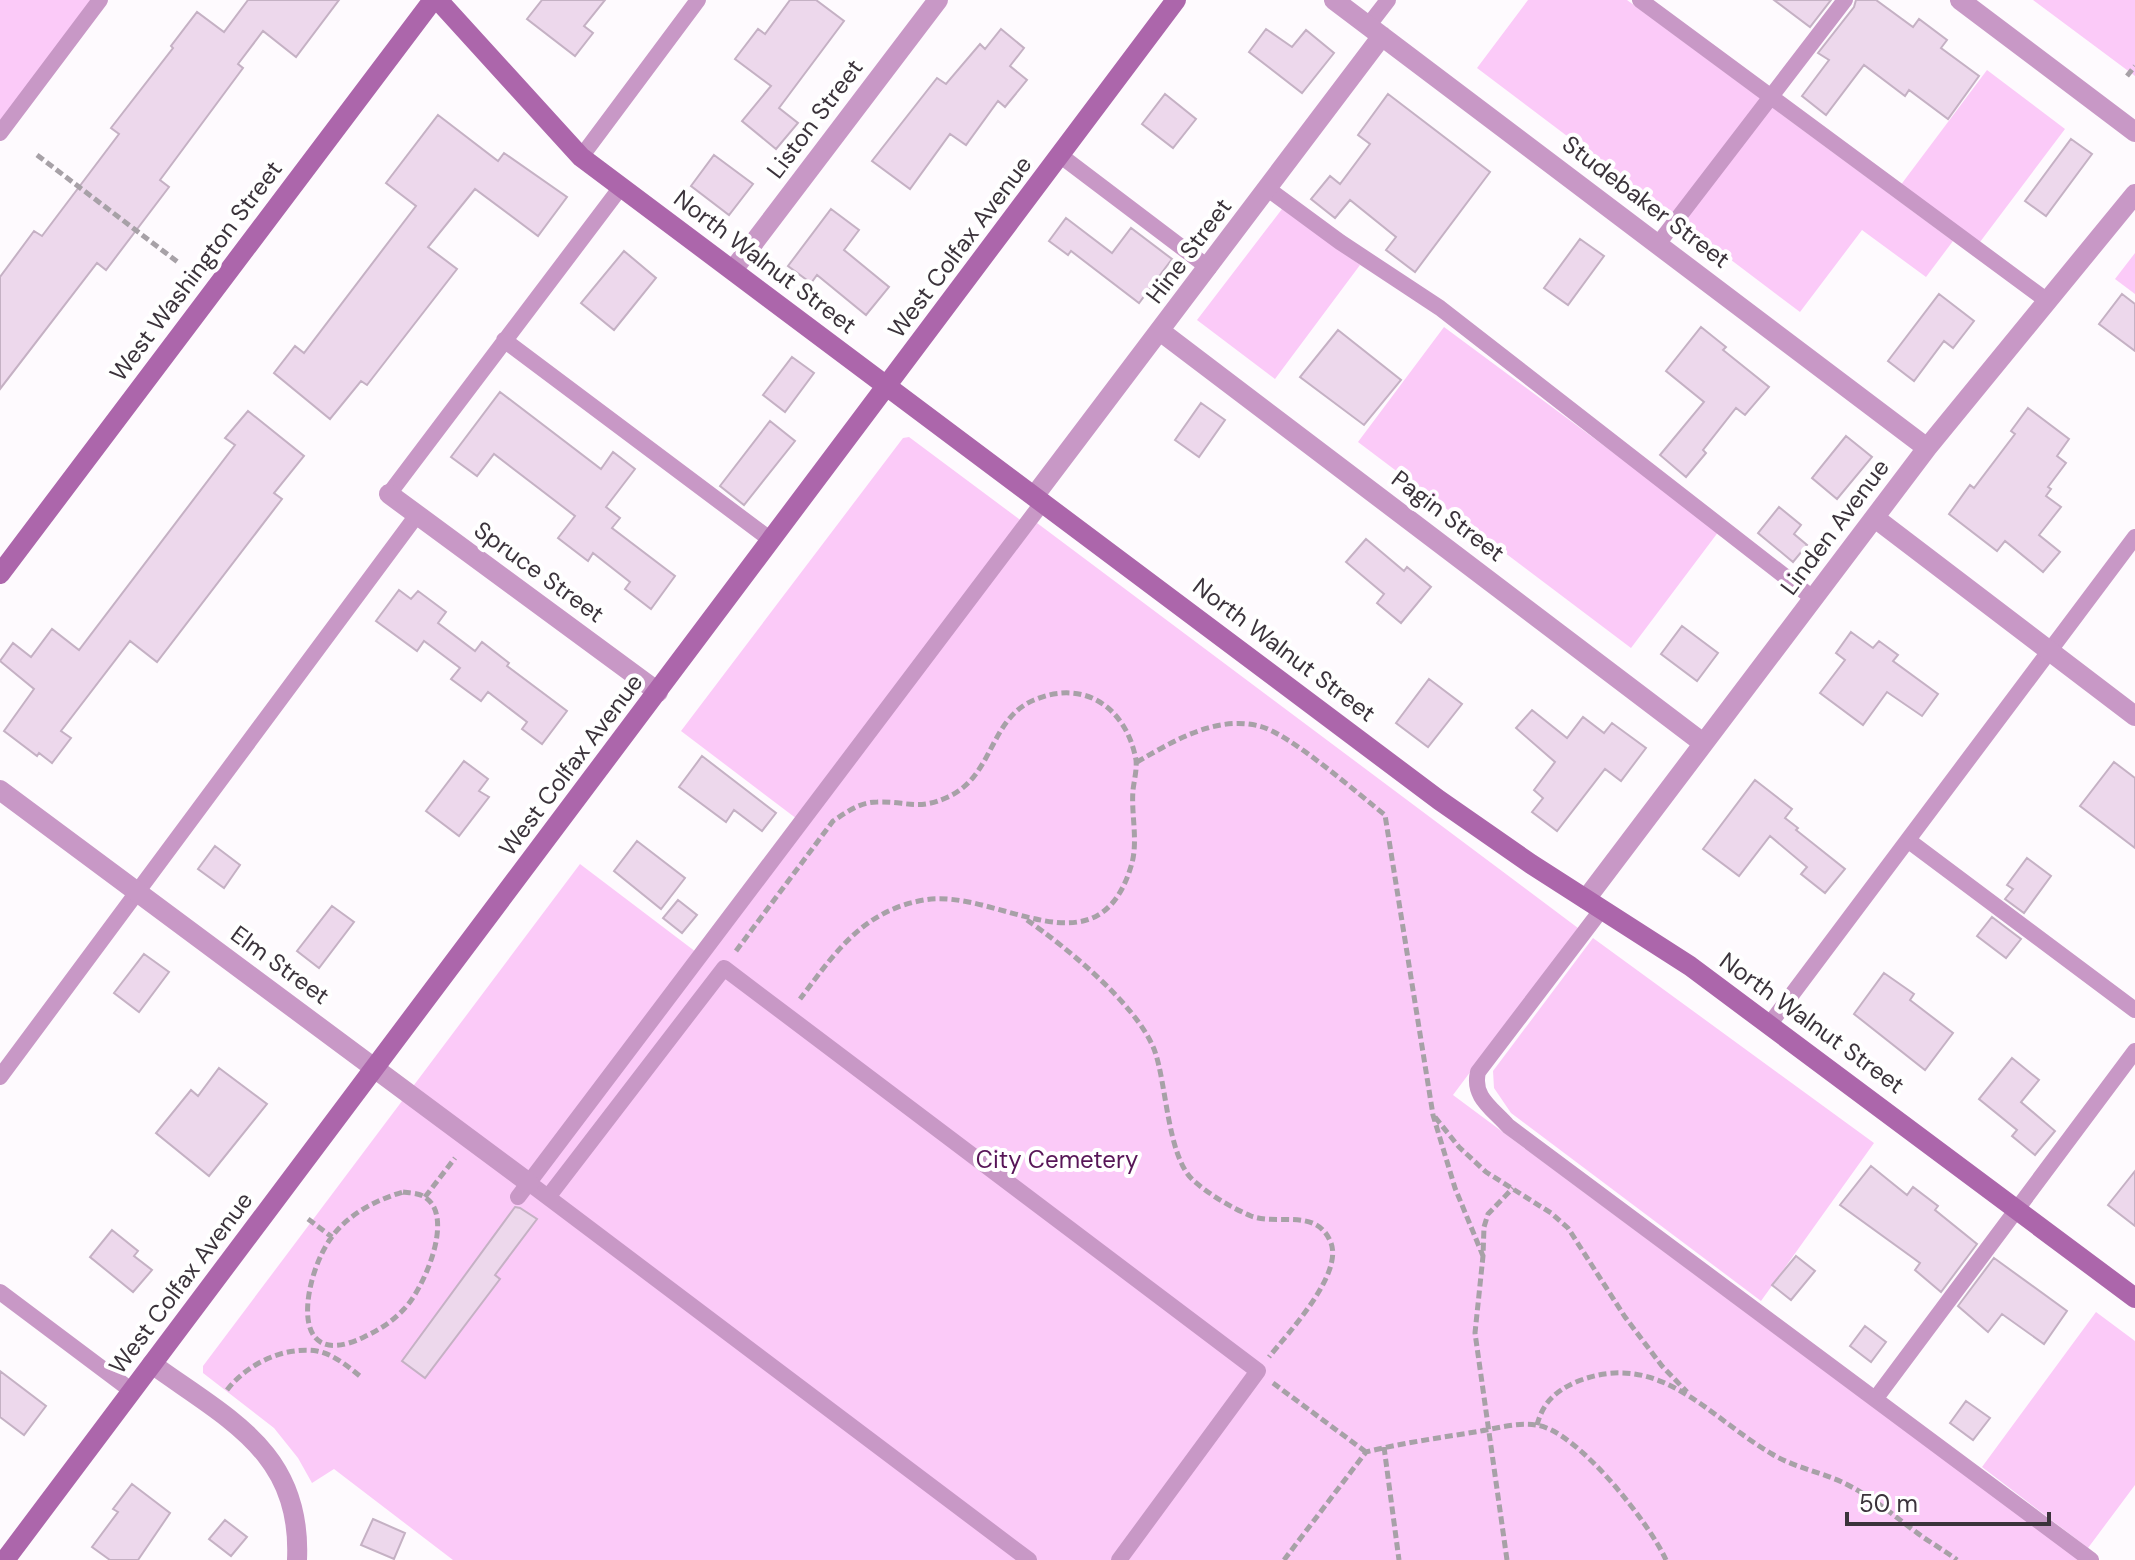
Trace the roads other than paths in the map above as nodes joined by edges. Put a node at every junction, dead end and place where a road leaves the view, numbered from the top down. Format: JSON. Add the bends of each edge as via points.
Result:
{"nodes":[{"id":1,"x":100,"y":0,"type":"edge"},
{"id":2,"x":435,"y":0,"type":"edge"},
{"id":3,"x":698,"y":0,"type":"edge"},
{"id":4,"x":938,"y":0,"type":"edge"},
{"id":5,"x":1176,"y":0,"type":"edge"},
{"id":6,"x":1334,"y":0,"type":"edge"},
{"id":7,"x":1388,"y":0,"type":"edge"},
{"id":8,"x":1640,"y":0,"type":"edge"},
{"id":9,"x":1845,"y":0,"type":"edge"},
{"id":10,"x":1960,"y":0,"type":"edge"},
{"id":11,"x":1375,"y":31,"type":"junction"},
{"id":12,"x":1771,"y":98,"type":"junction"},
{"id":13,"x":0,"y":132,"type":"edge"},
{"id":14,"x":2135,"y":132,"type":"edge"},
{"id":15,"x":1061,"y":156,"type":"junction"},
{"id":16,"x":581,"y":157,"type":"junction"},
{"id":17,"x":621,"y":187,"type":"junction"},
{"id":18,"x":1268,"y":189,"type":"junction"},
{"id":19,"x":2135,"y":194,"type":"edge"},
{"id":20,"x":1658,"y":244,"type":"junction"},
{"id":21,"x":1209,"y":268,"type":"junction"},
{"id":22,"x":733,"y":270,"type":"junction"},
{"id":23,"x":2046,"y":300,"type":"junction"},
{"id":24,"x":1160,"y":331,"type":"junction"},
{"id":25,"x":504,"y":340,"type":"junction"},
{"id":26,"x":887,"y":386,"type":"junction"},
{"id":27,"x":1927,"y":448,"type":"junction"},
{"id":28,"x":389,"y":494,"type":"joint"},
{"id":29,"x":1039,"y":498,"type":"junction"},
{"id":30,"x":417,"y":515,"type":"junction"},
{"id":31,"x":1875,"y":518,"type":"junction"},
{"id":32,"x":2135,"y":537,"type":"edge"},
{"id":33,"x":771,"y":540,"type":"junction"},
{"id":34,"x":0,"y":574,"type":"edge"},
{"id":35,"x":1814,"y":599,"type":"junction"},
{"id":36,"x":2048,"y":651,"type":"junction"},
{"id":37,"x":658,"y":692,"type":"junction"},
{"id":38,"x":2135,"y":716,"type":"edge"},
{"id":39,"x":1703,"y":743,"type":"junction"},
{"id":40,"x":0,"y":790,"type":"edge"},
{"id":41,"x":1909,"y":841,"type":"junction"},
{"id":42,"x":137,"y":892,"type":"junction"},
{"id":43,"x":1594,"y":904,"type":"junction"},
{"id":44,"x":2135,"y":1010,"type":"edge"},
{"id":45,"x":1769,"y":1025,"type":"junction"},
{"id":46,"x":2135,"y":1051,"type":"edge"},
{"id":47,"x":376,"y":1068,"type":"junction"},
{"id":48,"x":0,"y":1077,"type":"edge"},
{"id":49,"x":524,"y":1190,"type":"junction"},
{"id":50,"x":548,"y":1197,"type":"junction"},
{"id":51,"x":2015,"y":1209,"type":"junction"},
{"id":52,"x":0,"y":1292,"type":"edge"},
{"id":53,"x":2135,"y":1298,"type":"edge"},
{"id":54,"x":152,"y":1364,"type":"junction"},
{"id":55,"x":132,"y":1391,"type":"junction"},
{"id":56,"x":1876,"y":1398,"type":"junction"},
{"id":57,"x":5,"y":1560,"type":"edge"},
{"id":58,"x":297,"y":1560,"type":"edge"},
{"id":59,"x":1029,"y":1560,"type":"edge"},
{"id":60,"x":1119,"y":1560,"type":"edge"},
{"id":61,"x":2091,"y":1560,"type":"edge"}],
"edges":[{"from":1,"to":13,"type":"lane"},
{"from":2,"to":16,"type":"street","name":"North Walnut Street"},
{"from":2,"to":34,"type":"street","name":"West Washington Street"},
{"from":3,"to":16,"type":"lane"},
{"from":4,"to":22,"type":"street","name":"Liston Street"},
{"from":5,"to":15,"type":"street","name":"West Colfax Avenue"},
{"from":6,"to":11,"type":"street","name":"Studebaker Street"},
{"from":7,"to":11,"type":"lane"},
{"from":8,"to":12,"type":"lane"},
{"from":9,"to":12,"type":"lane"},
{"from":10,"to":14,"type":"street"},
{"from":11,"to":18,"type":"street","name":"Hine Street"},
{"from":11,"to":20,"type":"street","name":"Studebaker Street"},
{"from":12,"to":20,"type":"lane"},
{"from":12,"to":23,"type":"lane"},
{"from":15,"to":21,"type":"lane"},
{"from":15,"to":26,"type":"street","name":"West Colfax Avenue"},
{"from":16,"to":17,"type":"street","name":"North Walnut Street"},
{"from":17,"to":22,"type":"street","name":"North Walnut Street"},
{"from":17,"to":25,"type":"lane"},
{"from":18,"to":21,"type":"street","name":"Hine Street"},
{"from":18,"to":35,"type":"lane","via":[[1440,308]]},
{"from":19,"to":23,"type":"street","name":"Linden Avenue"},
{"from":20,"to":27,"type":"street","name":"Studebaker Street"},
{"from":21,"to":24,"type":"street","name":"Hine Street"},
{"from":22,"to":26,"type":"street","name":"North Walnut Street"},
{"from":23,"to":27,"type":"street","name":"Linden Avenue"},
{"from":24,"to":29,"type":"street","name":"Hine Street"},
{"from":24,"to":39,"type":"street","name":"Pagin Street"},
{"from":25,"to":28,"type":"lane"},
{"from":25,"to":33,"type":"lane"},
{"from":26,"to":29,"type":"street","name":"North Walnut Street"},
{"from":26,"to":33,"type":"street","name":"West Colfax Avenue"},
{"from":27,"to":31,"type":"street","name":"Linden Avenue"},
{"from":28,"to":30,"type":"street","name":"Spruce Street"},
{"from":29,"to":43,"type":"street","name":"North Walnut Street","via":[[1439,800]]},
{"from":29,"to":49,"type":"lane"},
{"from":30,"to":37,"type":"street","name":"Spruce Street"},
{"from":30,"to":42,"type":"lane"},
{"from":31,"to":35,"type":"street","name":"Linden Avenue"},
{"from":31,"to":36,"type":"street"},
{"from":32,"to":36,"type":"lane"},
{"from":33,"to":37,"type":"street","name":"West Colfax Avenue"},
{"from":35,"to":39,"type":"street","name":"Linden Avenue"},
{"from":36,"to":38,"type":"street"},
{"from":36,"to":41,"type":"lane"},
{"from":37,"to":47,"type":"street","name":"West Colfax Avenue"},
{"from":39,"to":43,"type":"street","name":"Linden Avenue"},
{"from":40,"to":42,"type":"street","name":"Elm Street"},
{"from":41,"to":44,"type":"lane"},
{"from":41,"to":45,"type":"lane"},
{"from":42,"to":47,"type":"street","name":"Elm Street"},
{"from":42,"to":48,"type":"lane"},
{"from":43,"to":45,"type":"street","name":"North Walnut Street"},
{"from":43,"to":56,"type":"lane","via":[[1478,1072],[1477,1092],[1508,1126]]},
{"from":45,"to":51,"type":"street","name":"North Walnut Street"},
{"from":46,"to":51,"type":"lane"},
{"from":47,"to":49,"type":"street","name":"Elm Street"},
{"from":47,"to":54,"type":"street","name":"West Colfax Avenue"},
{"from":49,"to":50,"type":"lane"},
{"from":50,"to":59,"type":"lane"},
{"from":50,"to":60,"type":"lane","via":[[724,968],[1258,1371]]},
{"from":51,"to":53,"type":"street","name":"North Walnut Street"},
{"from":51,"to":56,"type":"lane"},
{"from":52,"to":55,"type":"lane"},
{"from":54,"to":55,"type":"street","name":"West Colfax Avenue"},
{"from":54,"to":58,"type":"street","via":[[235,1422],[262,1448],[285,1482]]},
{"from":55,"to":57,"type":"street","name":"West Colfax Avenue"},
{"from":56,"to":61,"type":"lane"}]}
